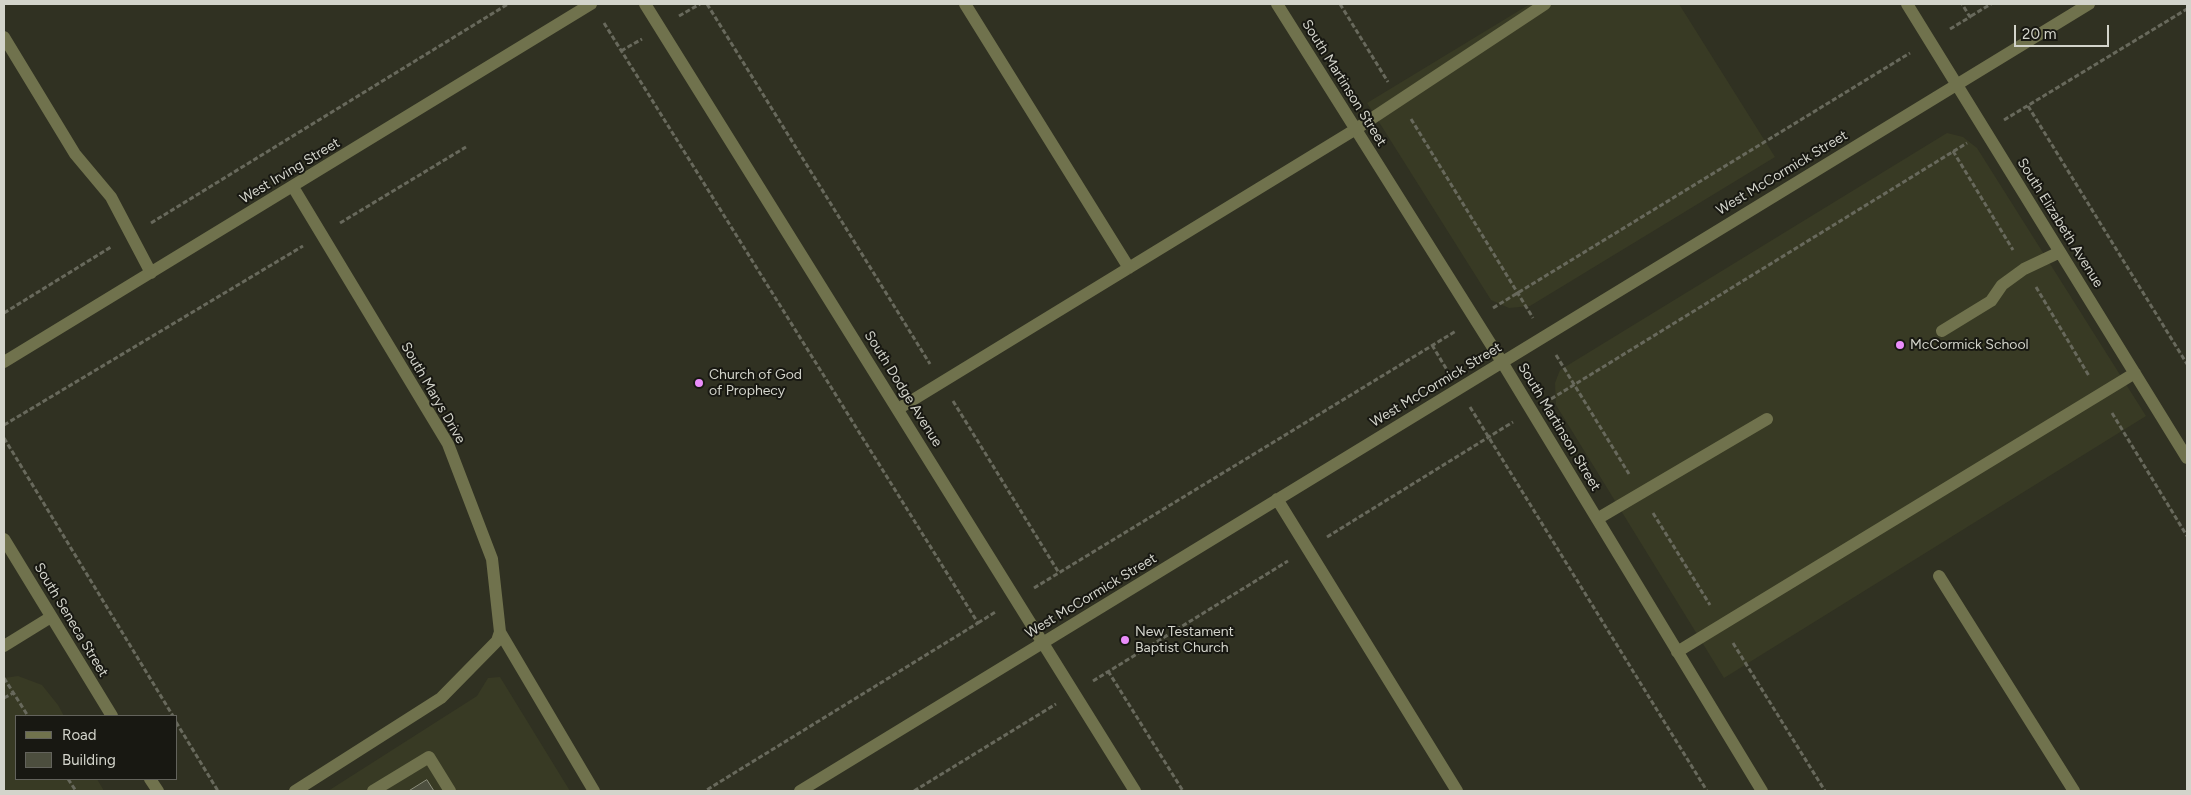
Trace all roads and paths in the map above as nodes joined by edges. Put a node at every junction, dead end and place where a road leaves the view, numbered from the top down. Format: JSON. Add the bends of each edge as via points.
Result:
{"nodes":[{"id":1,"x":508,"y":4,"type":"edge"},
{"id":2,"x":590,"y":4,"type":"edge"},
{"id":3,"x":645,"y":4,"type":"edge"},
{"id":4,"x":708,"y":4,"type":"edge"},
{"id":5,"x":965,"y":4,"type":"edge"},
{"id":6,"x":1277,"y":4,"type":"edge"},
{"id":7,"x":1340,"y":4,"type":"edge"},
{"id":8,"x":1545,"y":4,"type":"edge"},
{"id":9,"x":1907,"y":4,"type":"edge"},
{"id":10,"x":1991,"y":4,"type":"edge"},
{"id":11,"x":2089,"y":4,"type":"edge"},
{"id":12,"x":1970,"y":17,"type":"dead end"},
{"id":13,"x":601,"y":20,"type":"dead end"},
{"id":14,"x":4,"y":37,"type":"edge"},
{"id":15,"x":1957,"y":84,"type":"junction"},
{"id":16,"x":1399,"y":100,"type":"junction"},
{"id":17,"x":2028,"y":106,"type":"dead end"},
{"id":18,"x":1356,"y":129,"type":"junction"},
{"id":19,"x":466,"y":148,"type":"dead end"},
{"id":20,"x":1953,"y":152,"type":"dead end"},
{"id":21,"x":293,"y":187,"type":"junction"},
{"id":22,"x":321,"y":234,"type":"junction"},
{"id":23,"x":131,"y":235,"type":"junction"},
{"id":24,"x":2060,"y":252,"type":"junction"},
{"id":25,"x":1129,"y":268,"type":"junction"},
{"id":26,"x":2024,"y":269,"type":"junction"},
{"id":27,"x":150,"y":273,"type":"junction"},
{"id":28,"x":4,"y":313,"type":"edge"},
{"id":29,"x":1942,"y":331,"type":"dead end"},
{"id":30,"x":1544,"y":336,"type":"junction"},
{"id":31,"x":1432,"y":345,"type":"dead end"},
{"id":32,"x":4,"y":362,"type":"edge"},
{"id":33,"x":1502,"y":362,"type":"junction"},
{"id":34,"x":2187,"y":364,"type":"edge"},
{"id":35,"x":2135,"y":373,"type":"junction"},
{"id":36,"x":942,"y":382,"type":"junction"},
{"id":37,"x":1459,"y":389,"type":"junction"},
{"id":38,"x":2101,"y":394,"type":"junction"},
{"id":39,"x":898,"y":409,"type":"junction"},
{"id":40,"x":1767,"y":419,"type":"dead end"},
{"id":41,"x":4,"y":425,"type":"edge"},
{"id":42,"x":4,"y":438,"type":"edge"},
{"id":43,"x":2187,"y":458,"type":"edge"},
{"id":44,"x":1641,"y":493,"type":"junction"},
{"id":45,"x":1278,"y":500,"type":"junction"},
{"id":46,"x":1597,"y":519,"type":"junction"},
{"id":47,"x":2187,"y":536,"type":"edge"},
{"id":48,"x":4,"y":539,"type":"edge"},
{"id":49,"x":1060,"y":573,"type":"dead end"},
{"id":50,"x":1939,"y":576,"type":"dead end"},
{"id":51,"x":51,"y":617,"type":"junction"},
{"id":52,"x":1722,"y":624,"type":"junction"},
{"id":53,"x":500,"y":632,"type":"junction"},
{"id":54,"x":1044,"y":642,"type":"junction"},
{"id":55,"x":4,"y":646,"type":"edge"},
{"id":56,"x":1677,"y":652,"type":"junction"},
{"id":57,"x":1108,"y":671,"type":"dead end"},
{"id":58,"x":4,"y":678,"type":"edge"},
{"id":59,"x":13,"y":693,"type":"junction"},
{"id":60,"x":4,"y":698,"type":"edge"},
{"id":61,"x":27,"y":715,"type":"edge"},
{"id":62,"x":111,"y":715,"type":"edge"},
{"id":63,"x":172,"y":715,"type":"edge"},
{"id":64,"x":178,"y":725,"type":"edge"},
{"id":65,"x":69,"y":780,"type":"edge"},
{"id":66,"x":151,"y":780,"type":"edge"},
{"id":67,"x":76,"y":791,"type":"edge"},
{"id":68,"x":158,"y":791,"type":"edge"},
{"id":69,"x":218,"y":791,"type":"edge"},
{"id":70,"x":295,"y":791,"type":"edge"},
{"id":71,"x":373,"y":791,"type":"edge"},
{"id":72,"x":450,"y":791,"type":"edge"},
{"id":73,"x":594,"y":791,"type":"edge"},
{"id":74,"x":705,"y":791,"type":"edge"},
{"id":75,"x":800,"y":791,"type":"edge"},
{"id":76,"x":1135,"y":791,"type":"edge"},
{"id":77,"x":1183,"y":791,"type":"edge"},
{"id":78,"x":1457,"y":791,"type":"edge"},
{"id":79,"x":1707,"y":791,"type":"edge"},
{"id":80,"x":1762,"y":791,"type":"edge"},
{"id":81,"x":1825,"y":791,"type":"edge"},
{"id":82,"x":2074,"y":791,"type":"edge"}],
"edges":[{"from":1,"to":23,"type":"path"},
{"from":2,"to":21,"type":"street","name":"West Irving Street"},
{"from":3,"to":39,"type":"street","name":"South Dodge Avenue"},
{"from":4,"to":36,"type":"path"},
{"from":5,"to":25,"type":"street"},
{"from":6,"to":18,"type":"street","name":"South Martinson Street"},
{"from":7,"to":16,"type":"path"},
{"from":8,"to":16,"type":"street"},
{"from":9,"to":15,"type":"street","name":"South Elizabeth Avenue"},
{"from":10,"to":12,"type":"path"},
{"from":11,"to":15,"type":"street","name":"West McCormick Street"},
{"from":13,"to":74,"type":"path","via":[[978,622]]},
{"from":14,"to":23,"type":"street","via":[[75,154],[111,197]]},
{"from":15,"to":24,"type":"street","name":"South Elizabeth Avenue"},
{"from":15,"to":30,"type":"street","name":"West McCormick Street"},
{"from":16,"to":18,"type":"street"},
{"from":16,"to":30,"type":"path"},
{"from":17,"to":34,"type":"path"},
{"from":18,"to":25,"type":"street"},
{"from":18,"to":33,"type":"street","name":"South Martinson Street"},
{"from":19,"to":22,"type":"path"},
{"from":20,"to":26,"type":"path"},
{"from":21,"to":22,"type":"street","name":"South Marys Drive"},
{"from":21,"to":27,"type":"street","name":"West Irving Street"},
{"from":22,"to":41,"type":"path"},
{"from":22,"to":53,"type":"street","name":"South Marys Drive","via":[[448,444],[492,559]]},
{"from":23,"to":27,"type":"street"},
{"from":23,"to":28,"type":"path"},
{"from":24,"to":26,"type":"street"},
{"from":24,"to":35,"type":"street","name":"South Elizabeth Avenue"},
{"from":25,"to":36,"type":"street"},
{"from":26,"to":29,"type":"street","via":[[2002,286],[1991,301]]},
{"from":26,"to":38,"type":"path"},
{"from":27,"to":32,"type":"street","name":"West Irving Street"},
{"from":30,"to":33,"type":"street","name":"West McCormick Street"},
{"from":30,"to":44,"type":"path"},
{"from":31,"to":37,"type":"path"},
{"from":33,"to":37,"type":"street","name":"West McCormick Street"},
{"from":33,"to":46,"type":"street","name":"South Martinson Street"},
{"from":35,"to":38,"type":"street"},
{"from":35,"to":43,"type":"street","name":"South Elizabeth Avenue"},
{"from":36,"to":39,"type":"street"},
{"from":36,"to":49,"type":"path"},
{"from":37,"to":45,"type":"street","name":"West McCormick Street"},
{"from":37,"to":79,"type":"path"},
{"from":38,"to":47,"type":"path"},
{"from":38,"to":52,"type":"street"},
{"from":39,"to":54,"type":"street","name":"South Dodge Avenue"},
{"from":40,"to":44,"type":"street"},
{"from":42,"to":63,"type":"path"},
{"from":44,"to":46,"type":"street"},
{"from":44,"to":52,"type":"path"},
{"from":45,"to":54,"type":"street","name":"West McCormick Street"},
{"from":45,"to":78,"type":"street"},
{"from":46,"to":56,"type":"street","name":"South Martinson Street"},
{"from":48,"to":51,"type":"street","name":"South Seneca Street"},
{"from":50,"to":82,"type":"street"},
{"from":51,"to":55,"type":"street"},
{"from":51,"to":62,"type":"street","name":"South Seneca Street"},
{"from":52,"to":56,"type":"street"},
{"from":52,"to":81,"type":"path"},
{"from":53,"to":70,"type":"street","via":[[497,641],[441,698]]},
{"from":53,"to":73,"type":"street","name":"South Marys Drive"},
{"from":54,"to":75,"type":"street","name":"West McCormick Street"},
{"from":54,"to":76,"type":"street","name":"South Dodge Avenue"},
{"from":56,"to":80,"type":"street","name":"South Martinson Street"},
{"from":57,"to":77,"type":"path"},
{"from":58,"to":59,"type":"path"},
{"from":59,"to":60,"type":"path"},
{"from":59,"to":61,"type":"path"},
{"from":64,"to":69,"type":"path"},
{"from":65,"to":67,"type":"path"},
{"from":66,"to":68,"type":"street"},
{"from":71,"to":72,"type":"street","via":[[429,758]]}]}
